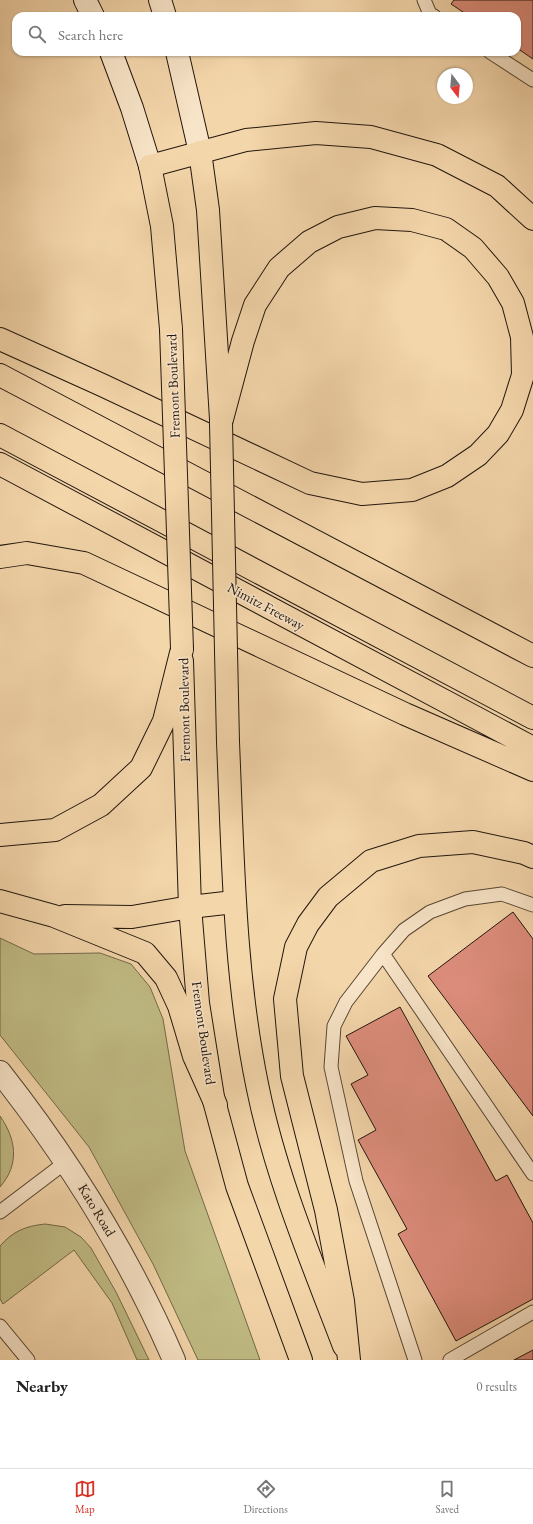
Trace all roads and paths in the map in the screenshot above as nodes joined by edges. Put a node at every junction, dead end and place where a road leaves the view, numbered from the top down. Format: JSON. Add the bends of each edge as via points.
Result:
{"nodes":[{"id":1,"x":85,"y":0,"type":"edge"},
{"id":2,"x":160,"y":0,"type":"edge"},
{"id":3,"x":424,"y":0,"type":"edge"},
{"id":4,"x":91,"y":12,"type":"edge"},
{"id":5,"x":164,"y":12,"type":"edge"},
{"id":6,"x":429,"y":12,"type":"edge"},
{"id":7,"x":112,"y":56,"type":"edge"},
{"id":8,"x":177,"y":56,"type":"edge"},
{"id":9,"x":496,"y":56,"type":"edge"},
{"id":10,"x":533,"y":80,"type":"edge"},
{"id":11,"x":200,"y":152,"type":"junction"},
{"id":12,"x":150,"y":166,"type":"junction"},
{"id":13,"x":533,"y":219,"type":"edge"},
{"id":14,"x":0,"y":339,"type":"edge"},
{"id":15,"x":0,"y":375,"type":"edge"},
{"id":16,"x":221,"y":423,"type":"junction"},
{"id":17,"x":0,"y":435,"type":"edge"},
{"id":18,"x":0,"y":464,"type":"edge"},
{"id":19,"x":0,"y":557,"type":"edge"},
{"id":20,"x":182,"y":649,"type":"junction"},
{"id":21,"x":533,"y":656,"type":"edge"},
{"id":22,"x":533,"y":718,"type":"edge"},
{"id":23,"x":533,"y":748,"type":"edge"},
{"id":24,"x":533,"y":770,"type":"edge"},
{"id":25,"x":0,"y":835,"type":"edge"},
{"id":26,"x":533,"y":857,"type":"edge"},
{"id":27,"x":0,"y":901,"type":"edge"},
{"id":28,"x":234,"y":902,"type":"junction"},
{"id":29,"x":533,"y":904,"type":"edge"},
{"id":30,"x":190,"y":907,"type":"junction"},
{"id":31,"x":54,"y":916,"type":"junction"},
{"id":32,"x":383,"y":954,"type":"junction"},
{"id":33,"x":0,"y":1072,"type":"edge"},
{"id":34,"x":216,"y":1105,"type":"junction"},
{"id":35,"x":66,"y":1162,"type":"junction"},
{"id":36,"x":533,"y":1174,"type":"edge"},
{"id":37,"x":0,"y":1212,"type":"edge"},
{"id":38,"x":533,"y":1312,"type":"edge"},
{"id":39,"x":0,"y":1326,"type":"edge"},
{"id":40,"x":28,"y":1360,"type":"edge"},
{"id":41,"x":174,"y":1360,"type":"edge"},
{"id":42,"x":301,"y":1360,"type":"edge"},
{"id":43,"x":349,"y":1360,"type":"edge"},
{"id":44,"x":415,"y":1360,"type":"edge"},
{"id":45,"x":450,"y":1360,"type":"edge"}],
"edges":[{"from":1,"to":4,"type":"street"},
{"from":2,"to":5,"type":"street"},
{"from":3,"to":6,"type":"lane"},
{"from":7,"to":12,"type":"street","name":"Fremont Boulevard","via":[[132,108]]},
{"from":8,"to":11,"type":"street"},
{"from":9,"to":10,"type":"lane"},
{"from":11,"to":12,"type":"main road"},
{"from":11,"to":13,"type":"main road","via":[[246,140],[316,133],[371,136],[437,156],[497,186]]},
{"from":11,"to":16,"type":"main road","via":[[208,210]]},
{"from":12,"to":20,"type":"main road","name":"Fremont Boulevard","bridge":true,"via":[[162,226],[171,329]]},
{"from":14,"to":16,"type":"main road","via":[[310,483],[362,494],[412,490],[447,476],[478,455],[498,434],[512,410],[523,375],[522,337],[512,303],[498,277],[473,248],[446,229],[412,220],[375,218],[338,227],[309,242],[279,268],[256,305],[243,341]]},
{"from":15,"to":21,"type":"main road"},
{"from":16,"to":28,"type":"main road","bridge":true},
{"from":17,"to":22,"type":"main road"},
{"from":18,"to":23,"type":"main road","name":"Nimitz Freeway"},
{"from":19,"to":24,"type":"main road","via":[[27,553],[84,562],[405,714]]},
{"from":20,"to":25,"type":"main road","via":[[164,721],[141,768],[101,806],[55,830]]},
{"from":20,"to":30,"type":"main road","name":"Fremont Boulevard"},
{"from":26,"to":43,"type":"main road","via":[[473,842],[419,846],[371,861],[328,897],[308,924],[296,947],[285,999],[292,1076],[326,1210],[343,1301]]},
{"from":27,"to":31,"type":"main road"},
{"from":28,"to":30,"type":"main road"},
{"from":28,"to":43,"type":"main road","via":[[243,1001],[258,1090],[280,1173]]},
{"from":29,"to":32,"type":"lane","via":[[502,894],[465,899],[430,912],[404,930]]},
{"from":30,"to":31,"type":"main road","via":[[132,917]]},
{"from":30,"to":34,"type":"main road","name":"Fremont Boulevard","via":[[198,1003]]},
{"from":31,"to":34,"type":"main road","via":[[144,953],[162,973],[179,1006],[194,1056]]},
{"from":32,"to":36,"type":"lane"},
{"from":32,"to":44,"type":"lane","via":[[346,1002],[334,1026],[331,1067],[356,1181]]},
{"from":33,"to":35,"type":"street","name":"Kato Road"},
{"from":34,"to":42,"type":"main road","name":"Fremont Boulevard","via":[[237,1186]]},
{"from":35,"to":37,"type":"lane"},
{"from":35,"to":41,"type":"street","name":"Kato Road","via":[[97,1209],[130,1267]]},
{"from":38,"to":45,"type":"lane"},
{"from":39,"to":40,"type":"lane"}]}
